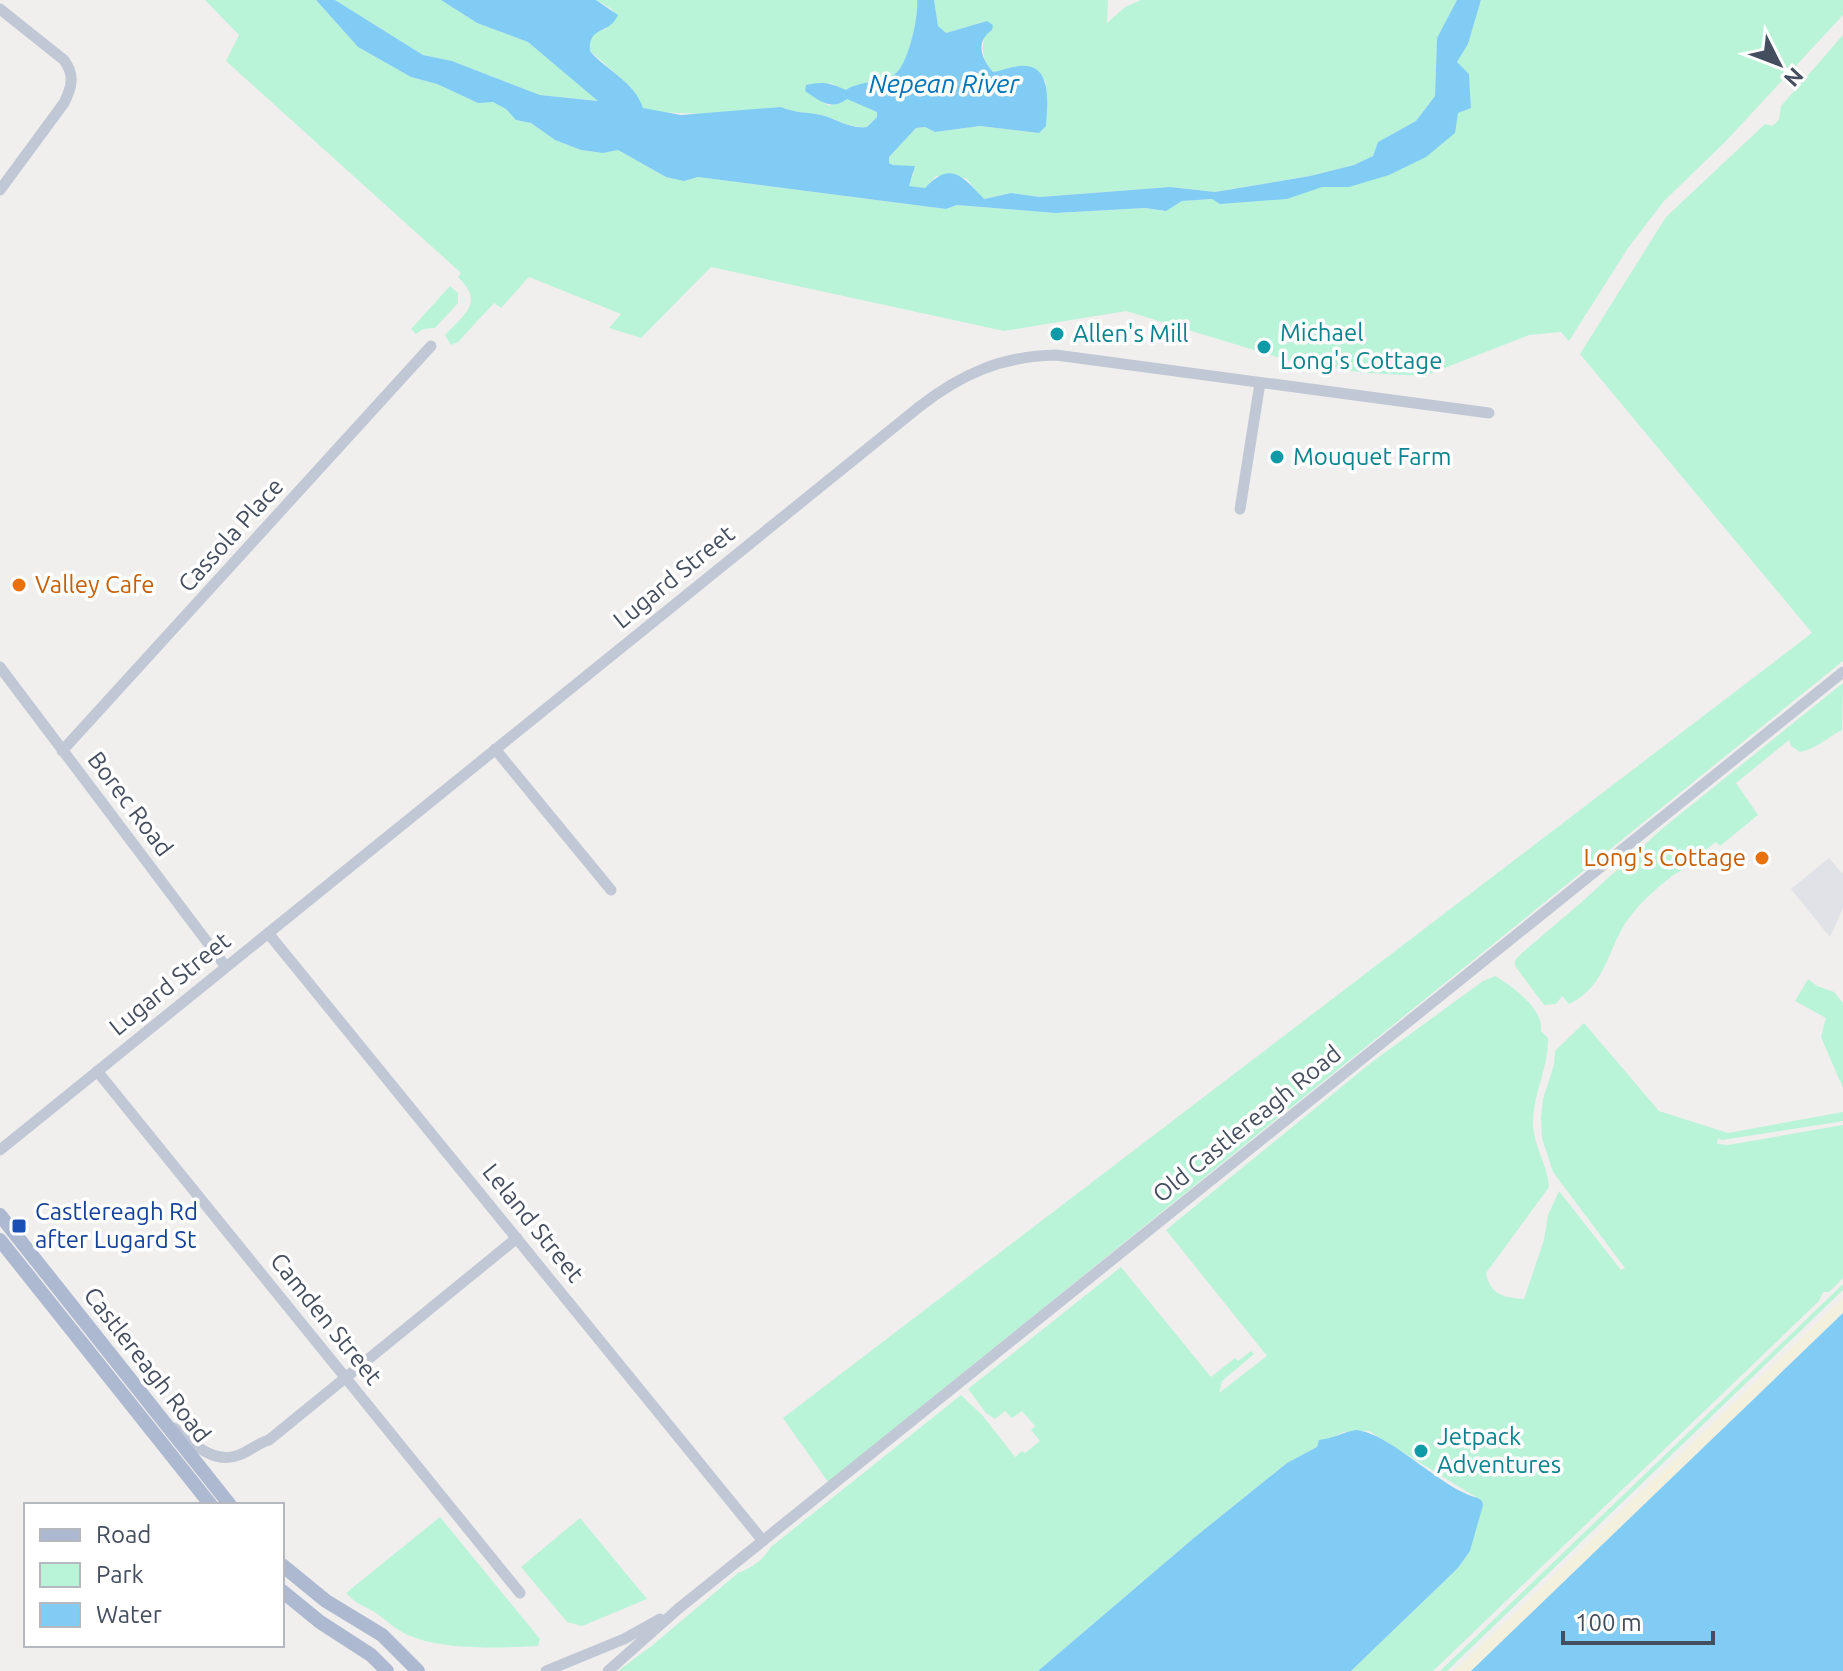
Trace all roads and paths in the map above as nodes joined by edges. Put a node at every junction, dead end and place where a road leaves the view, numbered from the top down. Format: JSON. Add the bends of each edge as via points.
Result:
{"nodes":[{"id":1,"x":0,"y":9,"type":"edge"},
{"id":2,"x":0,"y":190,"type":"edge"},
{"id":3,"x":431,"y":346,"type":"dead end"},
{"id":4,"x":1260,"y":383,"type":"junction"},
{"id":5,"x":1489,"y":413,"type":"dead end"},
{"id":6,"x":1240,"y":509,"type":"dead end"},
{"id":7,"x":0,"y":667,"type":"edge"},
{"id":8,"x":1843,"y":672,"type":"edge"},
{"id":9,"x":495,"y":749,"type":"junction"},
{"id":10,"x":62,"y":751,"type":"junction"},
{"id":11,"x":611,"y":890,"type":"dead end"},
{"id":12,"x":268,"y":933,"type":"junction"},
{"id":13,"x":226,"y":967,"type":"junction"},
{"id":14,"x":97,"y":1071,"type":"junction"},
{"id":15,"x":0,"y":1150,"type":"edge"},
{"id":16,"x":0,"y":1215,"type":"edge"},
{"id":17,"x":517,"y":1238,"type":"junction"},
{"id":18,"x":0,"y":1240,"type":"edge"},
{"id":19,"x":345,"y":1378,"type":"junction"},
{"id":20,"x":158,"y":1415,"type":"junction"},
{"id":21,"x":209,"y":1503,"type":"edge"},
{"id":22,"x":228,"y":1503,"type":"edge"},
{"id":23,"x":763,"y":1541,"type":"junction"},
{"id":24,"x":284,"y":1567,"type":"edge"},
{"id":25,"x":284,"y":1593,"type":"edge"},
{"id":26,"x":520,"y":1593,"type":"dead end"},
{"id":27,"x":678,"y":1609,"type":"junction"},
{"id":28,"x":387,"y":1671,"type":"edge"},
{"id":29,"x":418,"y":1671,"type":"edge"},
{"id":30,"x":546,"y":1671,"type":"edge"},
{"id":31,"x":608,"y":1671,"type":"edge"}],
"edges":[{"from":1,"to":2,"type":"street","via":[[64,60],[72,78],[64,103]]},
{"from":3,"to":10,"type":"street","name":"Cassola Place"},
{"from":4,"to":5,"type":"street","name":"Lugard Street"},
{"from":4,"to":6,"type":"street"},
{"from":4,"to":9,"type":"street","name":"Lugard Street","via":[[1056,355],[1027,356],[972,372],[945,386]]},
{"from":7,"to":10,"type":"street","name":"Borec Road"},
{"from":8,"to":23,"type":"street","name":"Old Castlereagh Road"},
{"from":9,"to":11,"type":"street"},
{"from":9,"to":12,"type":"street","name":"Lugard Street"},
{"from":10,"to":13,"type":"street","name":"Borec Road"},
{"from":12,"to":13,"type":"street","name":"Lugard Street"},
{"from":12,"to":17,"type":"street","name":"Leland Street"},
{"from":13,"to":14,"type":"street","name":"Lugard Street"},
{"from":14,"to":15,"type":"street","name":"Lugard Street"},
{"from":14,"to":19,"type":"street","name":"Camden Street"},
{"from":16,"to":20,"type":"main road","name":"Castlereagh Road"},
{"from":17,"to":19,"type":"street"},
{"from":17,"to":23,"type":"street","name":"Leland Street"},
{"from":18,"to":21,"type":"main road","name":"Castlereagh Road"},
{"from":19,"to":20,"type":"street","via":[[269,1440],[232,1458],[215,1456],[192,1443]]},
{"from":19,"to":26,"type":"street","name":"Camden Street"},
{"from":20,"to":22,"type":"main road","name":"Castlereagh Road"},
{"from":23,"to":27,"type":"street","name":"Old Castlereagh Road"},
{"from":24,"to":29,"type":"main road","via":[[326,1601],[382,1635]]},
{"from":25,"to":28,"type":"main road"},
{"from":27,"to":30,"type":"street","name":"Old Castlereagh Road","via":[[624,1639]]},
{"from":27,"to":31,"type":"street","name":"Old Castlereagh Road"}]}
